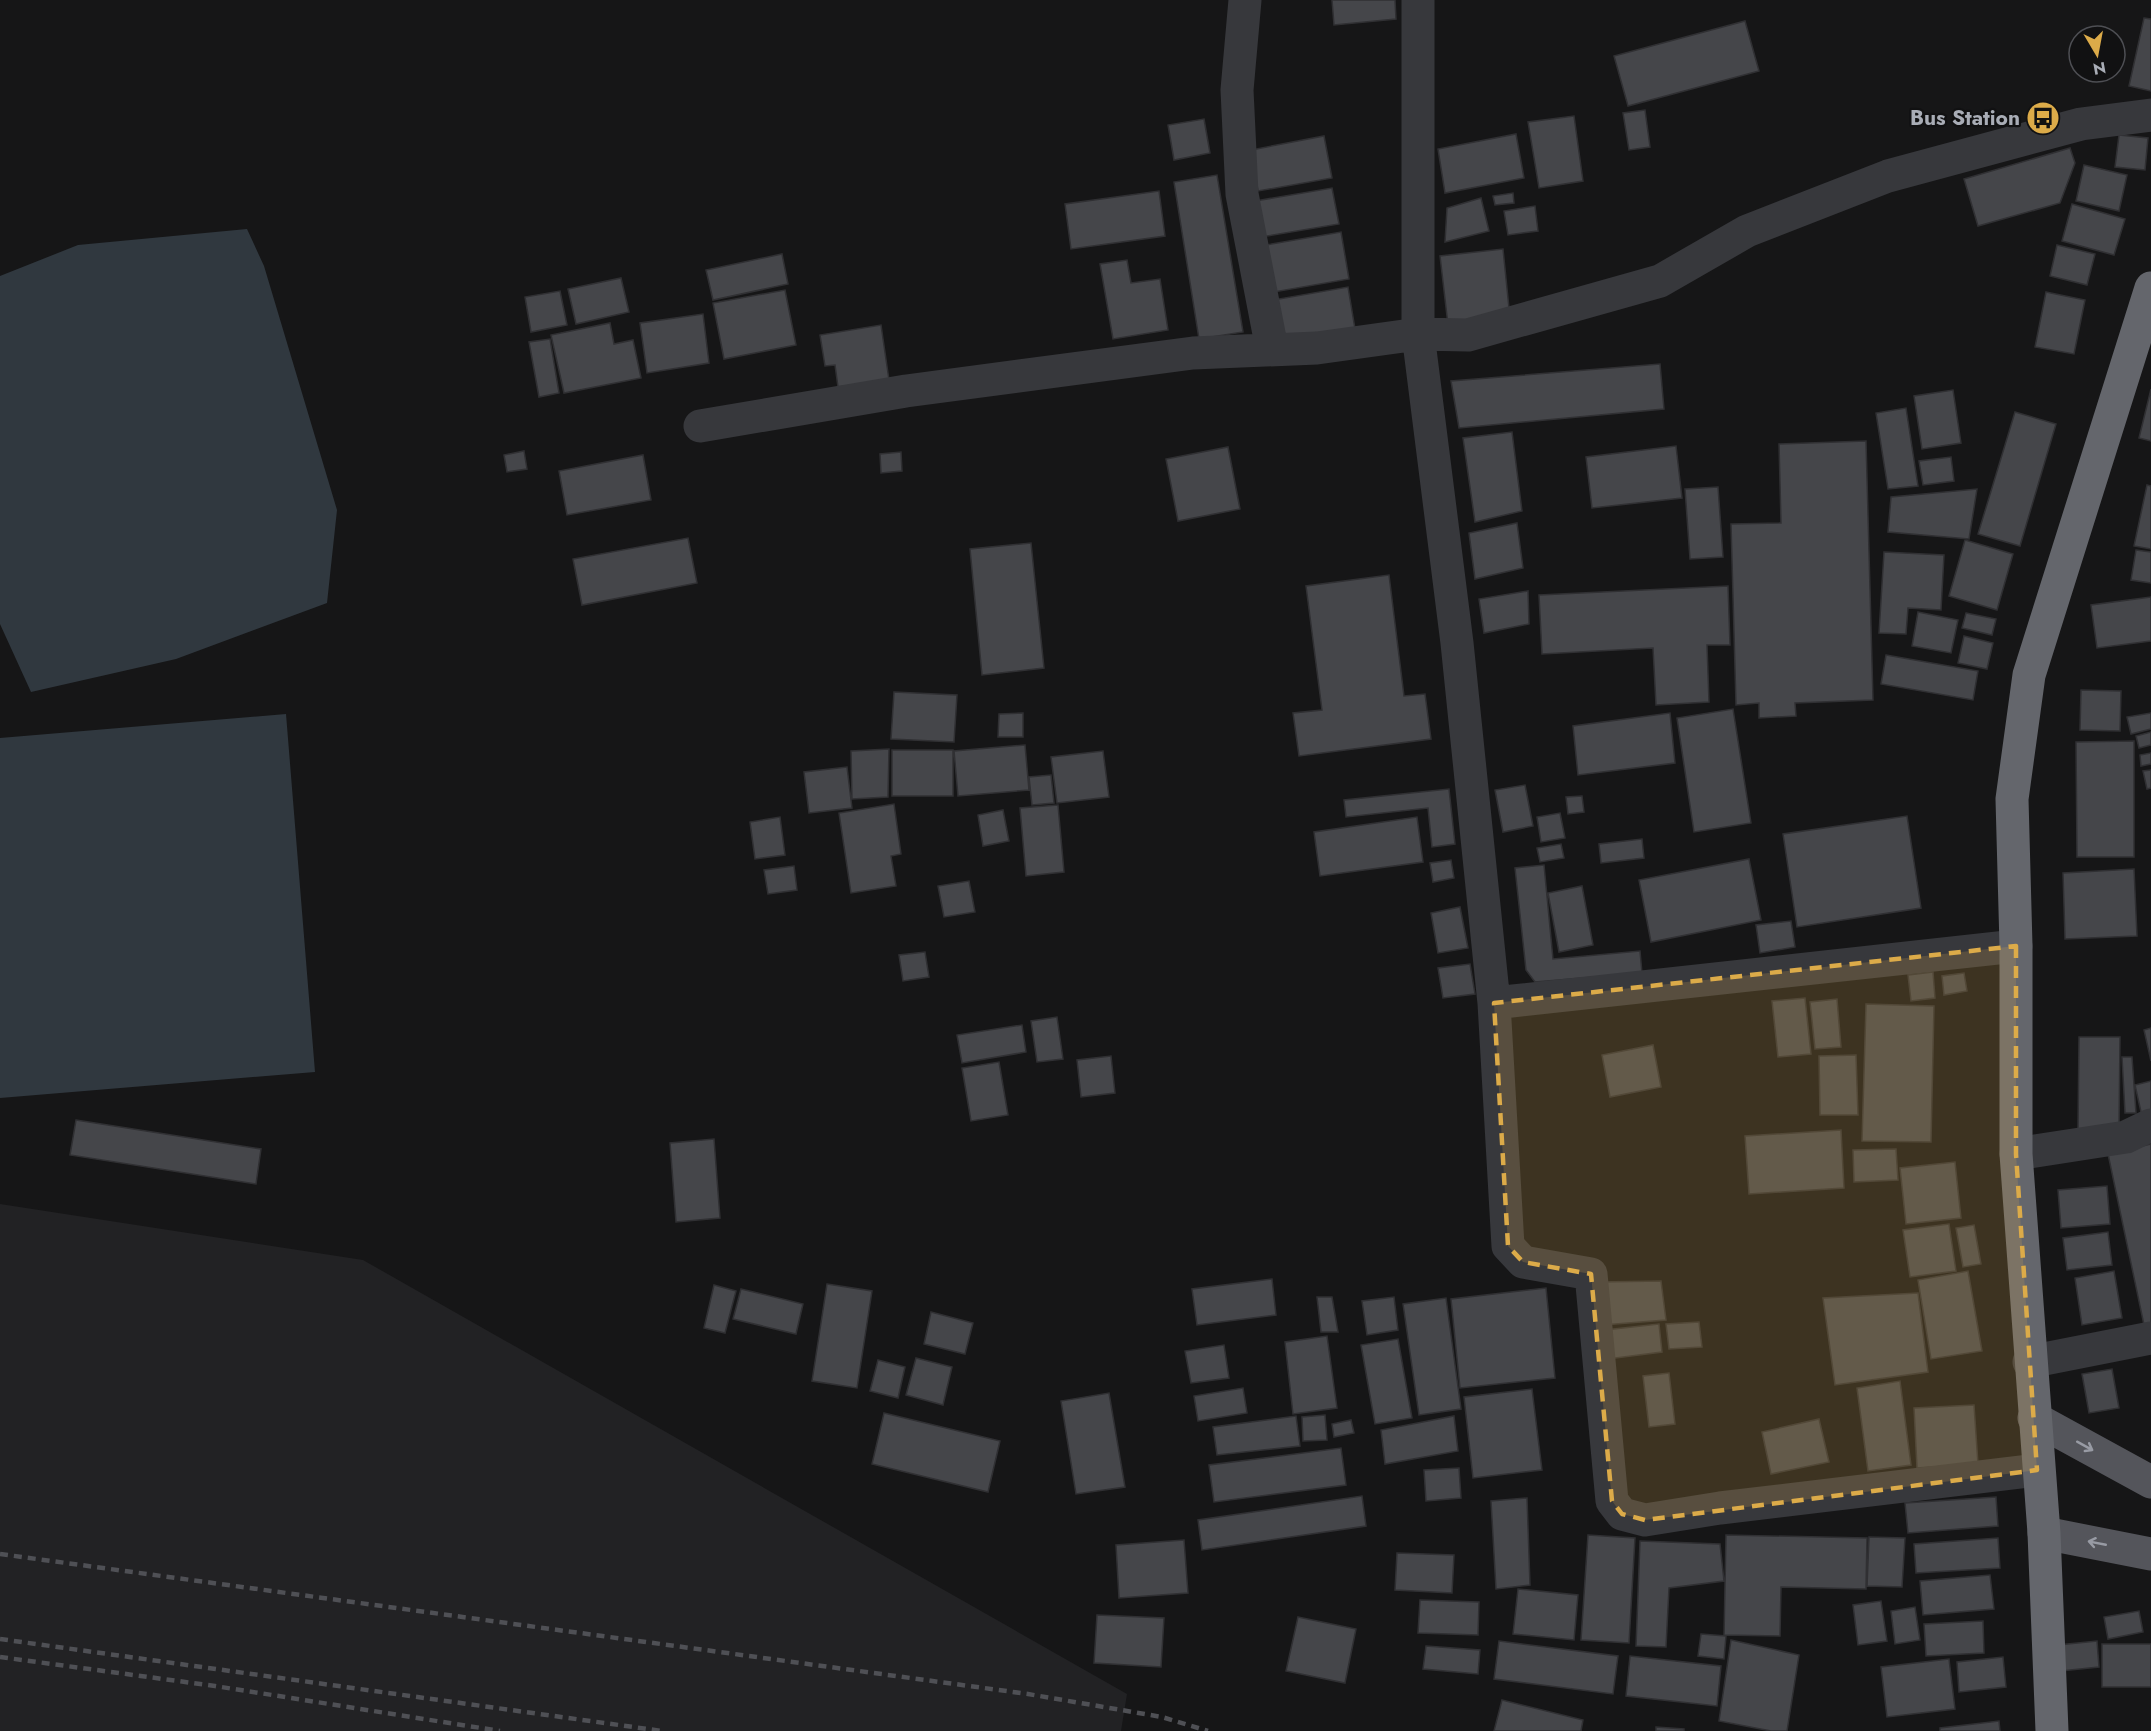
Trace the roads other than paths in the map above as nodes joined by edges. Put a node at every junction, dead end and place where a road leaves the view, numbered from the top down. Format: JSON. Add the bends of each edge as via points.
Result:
{"nodes":[{"id":1,"x":1245,"y":0,"type":"edge"},
{"id":2,"x":1418,"y":0,"type":"edge"},
{"id":3,"x":2151,"y":115,"type":"edge"},
{"id":4,"x":2151,"y":288,"type":"edge"},
{"id":5,"x":1418,"y":334,"type":"junction"},
{"id":6,"x":1272,"y":349,"type":"junction"},
{"id":7,"x":700,"y":426,"type":"dead end"},
{"id":8,"x":2016,"y":946,"type":"junction"},
{"id":9,"x":1494,"y":1003,"type":"junction"},
{"id":10,"x":2151,"y":1125,"type":"edge"},
{"id":11,"x":2016,"y":1154,"type":"junction"},
{"id":12,"x":2151,"y":1338,"type":"edge"},
{"id":13,"x":2029,"y":1362,"type":"junction"},
{"id":14,"x":2034,"y":1418,"type":"junction"},
{"id":15,"x":2037,"y":1470,"type":"junction"},
{"id":16,"x":2151,"y":1482,"type":"edge"},
{"id":17,"x":2044,"y":1533,"type":"junction"},
{"id":18,"x":2151,"y":1554,"type":"edge"},
{"id":19,"x":2052,"y":1731,"type":"edge"}],
"edges":[{"from":1,"to":6,"type":"street","via":[[1237,90],[1242,194]]},
{"from":2,"to":5,"type":"street"},
{"from":3,"to":5,"type":"street","via":[[2081,124],[1888,176],[1747,231],[1660,281],[1468,335]]},
{"from":4,"to":8,"type":"highway","via":[[2028,675],[2012,798]]},
{"from":5,"to":6,"type":"street","via":[[1317,348]]},
{"from":5,"to":9,"type":"street","via":[[1457,643]]},
{"from":6,"to":7,"type":"street","via":[[1193,353],[906,391]]},
{"from":8,"to":9,"type":"street"},
{"from":8,"to":11,"type":"highway"},
{"from":9,"to":15,"type":"street","via":[[1508,1246],[1523,1262],[1591,1274],[1612,1501],[1622,1514],[1645,1520]]},
{"from":10,"to":11,"type":"street","via":[[2126,1137]]},
{"from":11,"to":13,"type":"highway"},
{"from":12,"to":13,"type":"street"},
{"from":13,"to":14,"type":"highway"},
{"from":14,"to":15,"type":"highway"},
{"from":14,"to":16,"type":"main road","one_way":true},
{"from":15,"to":17,"type":"highway"},
{"from":18,"to":17,"type":"main road","one_way":true},
{"from":17,"to":19,"type":"highway"}]}
